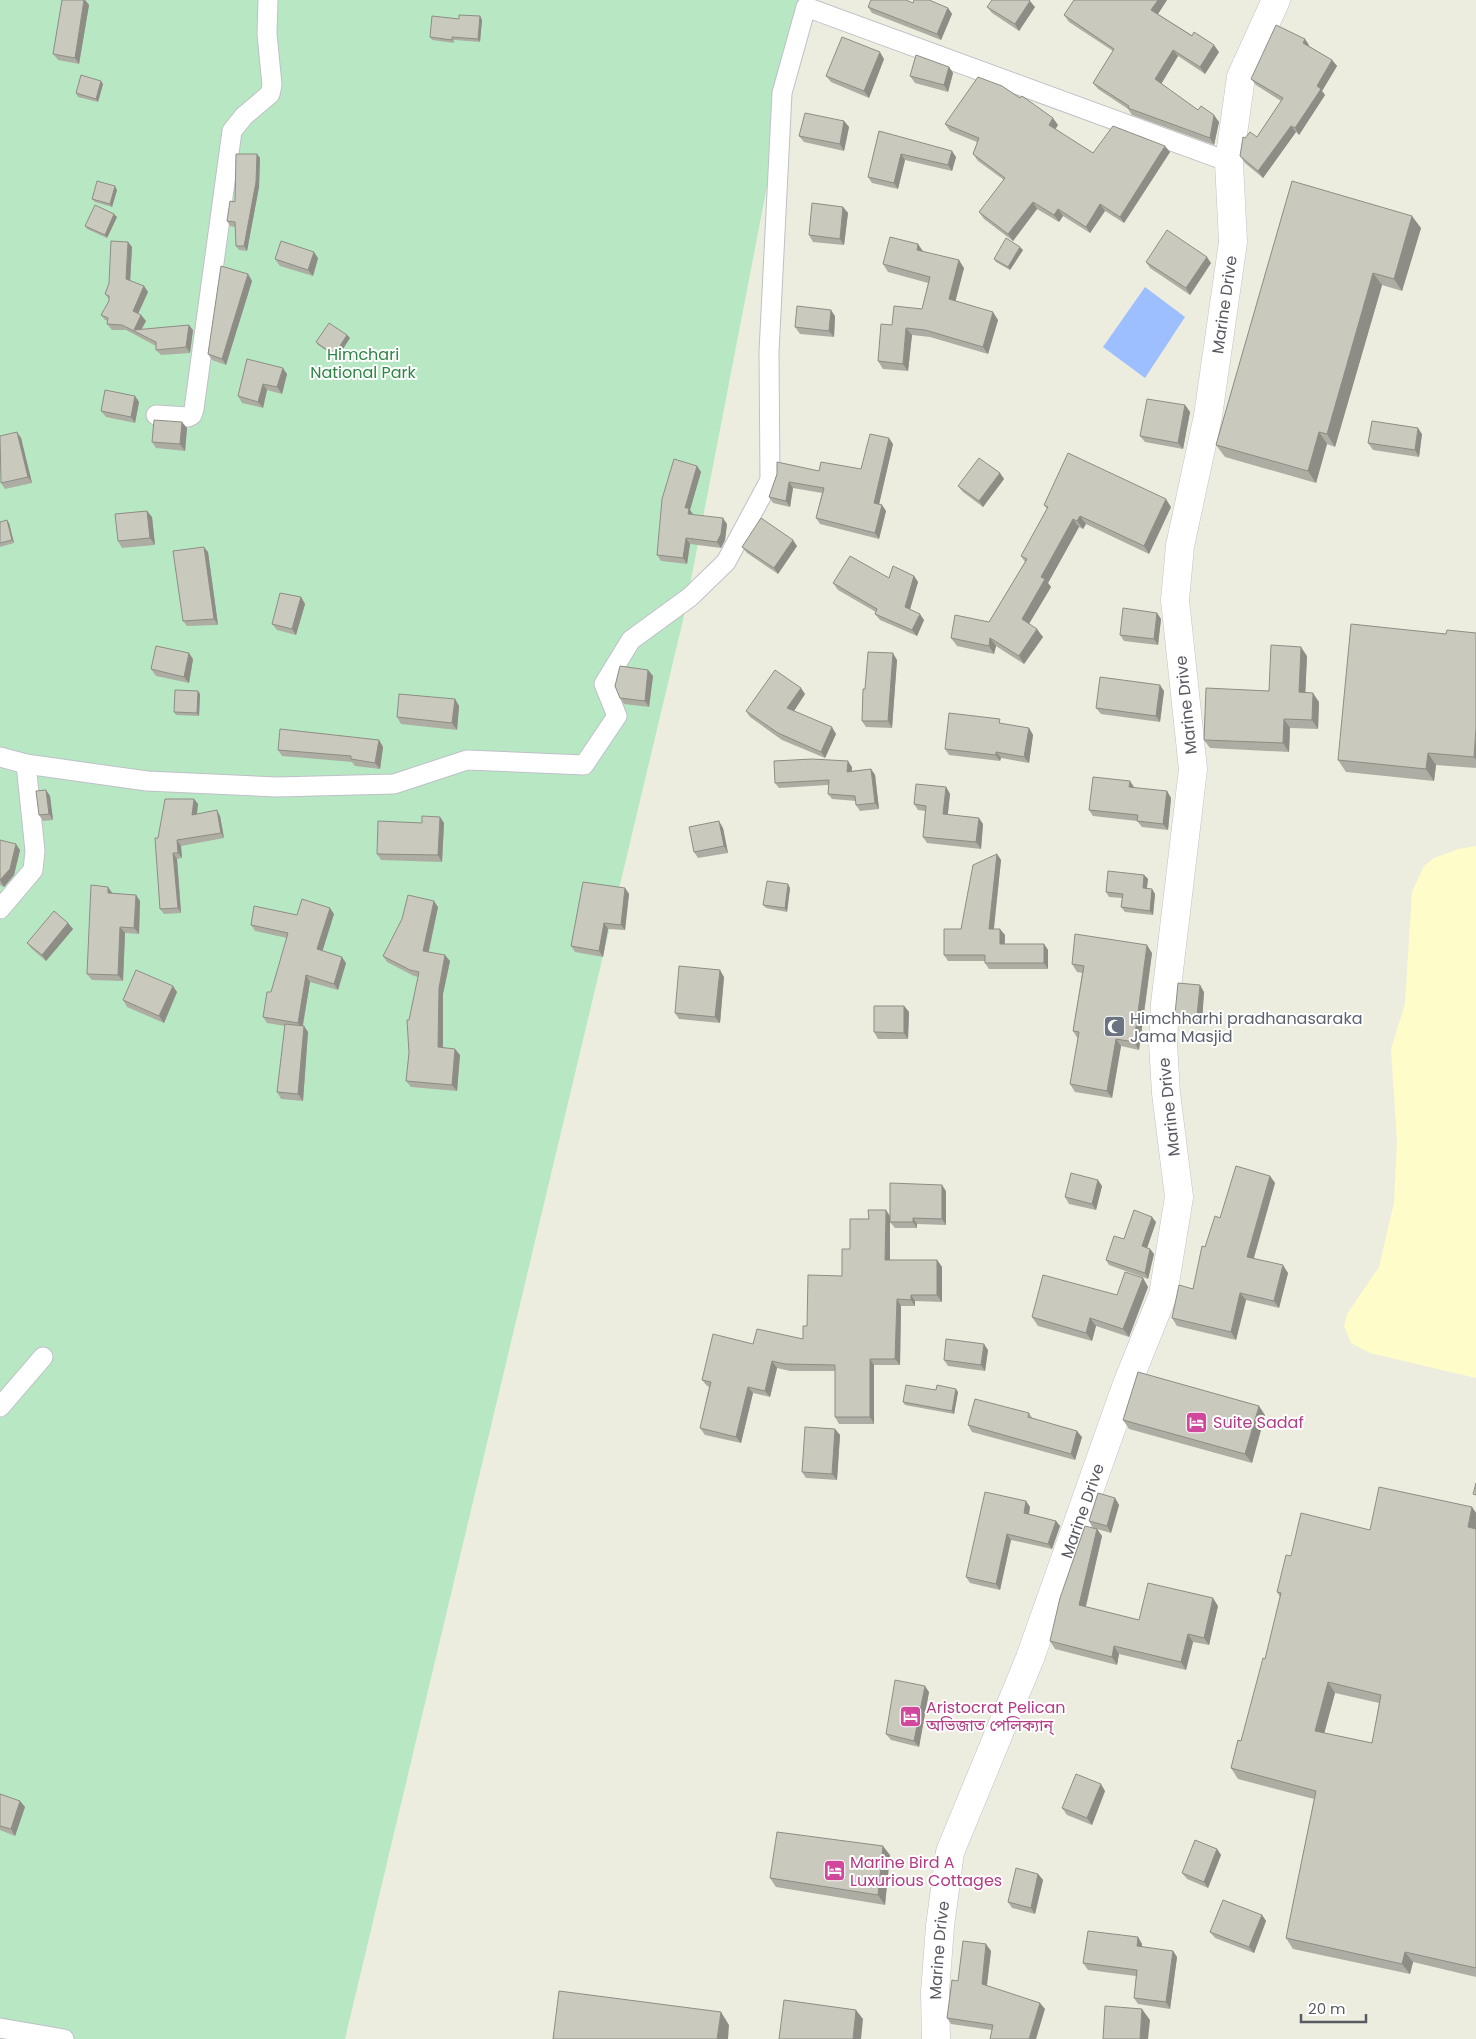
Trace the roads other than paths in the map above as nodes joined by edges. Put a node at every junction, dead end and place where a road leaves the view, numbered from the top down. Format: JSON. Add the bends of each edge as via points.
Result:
{"nodes":[{"id":1,"x":268,"y":0,"type":"edge"},
{"id":2,"x":1276,"y":0,"type":"edge"},
{"id":3,"x":1230,"y":162,"type":"junction"},
{"id":4,"x":156,"y":415,"type":"dead end"},
{"id":5,"x":0,"y":757,"type":"edge"},
{"id":6,"x":26,"y":764,"type":"junction"},
{"id":7,"x":0,"y":909,"type":"edge"},
{"id":8,"x":43,"y":1356,"type":"dead end"},
{"id":9,"x":0,"y":1407,"type":"edge"},
{"id":10,"x":0,"y":2028,"type":"edge"},
{"id":11,"x":64,"y":2039,"type":"edge"},
{"id":12,"x":936,"y":2039,"type":"edge"}],
"edges":[{"from":1,"to":4,"type":"street","via":[[267,34],[272,85],[270,94],[232,131],[194,409],[188,418]]},
{"from":2,"to":3,"type":"main road","name":"Marine Drive","via":[[1241,77]]},
{"from":3,"to":6,"type":"street","via":[[806,7],[782,93],[769,352],[770,480],[726,562],[690,597],[631,640],[604,684],[617,716],[584,765],[467,760],[394,784],[277,786],[147,781]]},
{"from":3,"to":12,"type":"main road","name":"Marine Drive","via":[[1233,242],[1208,416],[1180,546],[1174,600],[1193,769],[1163,1043],[1179,1197],[1163,1295],[1127,1384],[1030,1658],[950,1852],[935,1992]]},
{"from":5,"to":6,"type":"street"},
{"from":6,"to":7,"type":"street","via":[[35,851],[33,870]]},
{"from":8,"to":9,"type":"street"},
{"from":10,"to":11,"type":"street"}]}
